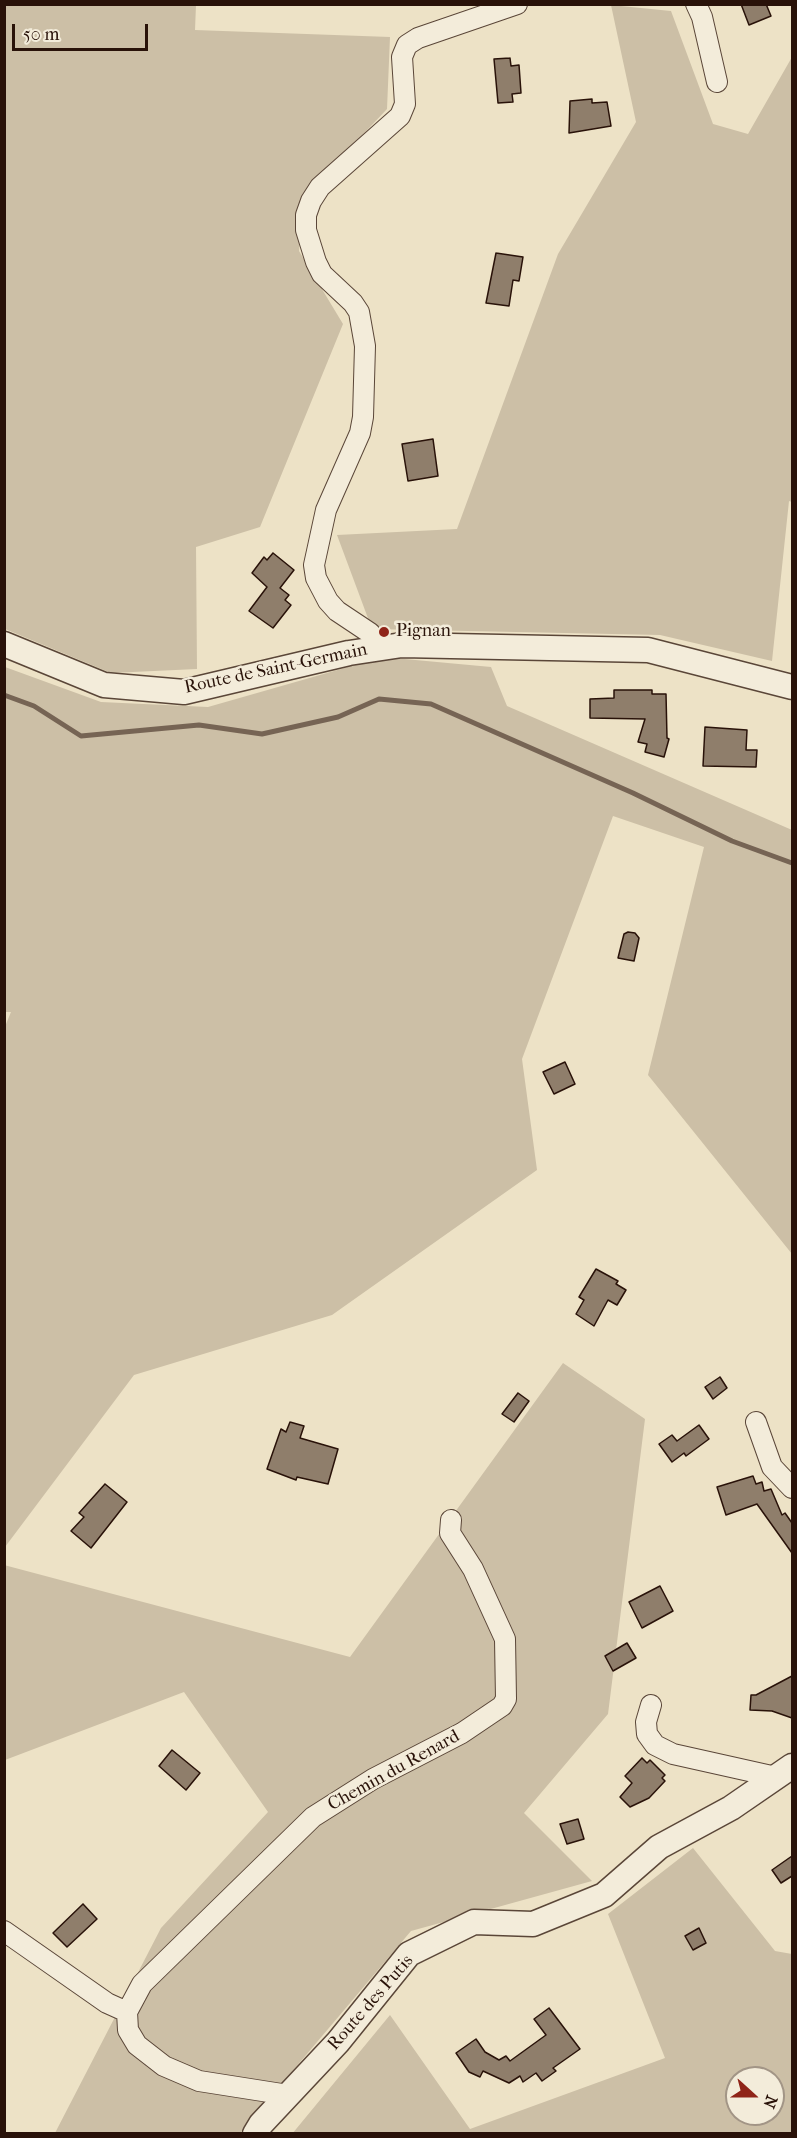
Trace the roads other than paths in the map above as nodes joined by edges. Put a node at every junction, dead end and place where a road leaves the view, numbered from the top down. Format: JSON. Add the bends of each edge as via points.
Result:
{"nodes":[{"id":1,"x":517,"y":4,"type":"edge"},
{"id":2,"x":696,"y":4,"type":"edge"},
{"id":3,"x":717,"y":82,"type":"dead end"},
{"id":4,"x":4,"y":644,"type":"edge"},
{"id":5,"x":377,"y":647,"type":"junction"},
{"id":6,"x":792,"y":687,"type":"edge"},
{"id":7,"x":756,"y":1422,"type":"dead end"},
{"id":8,"x":792,"y":1488,"type":"edge"},
{"id":9,"x":451,"y":1520,"type":"dead end"},
{"id":10,"x":651,"y":1705,"type":"dead end"},
{"id":11,"x":784,"y":1772,"type":"edge"},
{"id":12,"x":4,"y":1931,"type":"edge"},
{"id":13,"x":127,"y":2012,"type":"junction"},
{"id":14,"x":288,"y":2095,"type":"junction"},
{"id":15,"x":255,"y":2133,"type":"edge"}],
"edges":[{"from":1,"to":5,"type":"street","name":"Route de Saint-Germain","via":[[407,45],[402,57],[405,104],[400,116],[320,187],[306,215],[306,231],[316,262],[322,274],[359,312],[365,346],[360,433],[326,510],[314,565],[316,578],[328,601],[370,633]]},
{"from":2,"to":3,"type":"street"},
{"from":4,"to":5,"type":"street","name":"Route de Saint-Germain","via":[[104,685],[184,692]]},
{"from":5,"to":6,"type":"street","name":"Route de Saint-Germain","via":[[648,650]]},
{"from":7,"to":8,"type":"street","via":[[772,1467]]},
{"from":9,"to":13,"type":"street","name":"Chemin du Renard","via":[[450,1533],[473,1569],[505,1639],[506,1699],[502,1706],[313,1817],[142,1984]]},
{"from":10,"to":11,"type":"street","via":[[647,1734],[656,1745],[673,1754]]},
{"from":11,"to":14,"type":"street","name":"Route des Putis","via":[[731,1808],[659,1847],[604,1895],[533,1924],[474,1922],[409,1954],[338,2042]]},
{"from":12,"to":13,"type":"street","via":[[107,2003]]},
{"from":13,"to":14,"type":"street","via":[[128,2030],[137,2045],[164,2066],[199,2081]]},
{"from":14,"to":15,"type":"street","name":"Route des Putis"}]}
